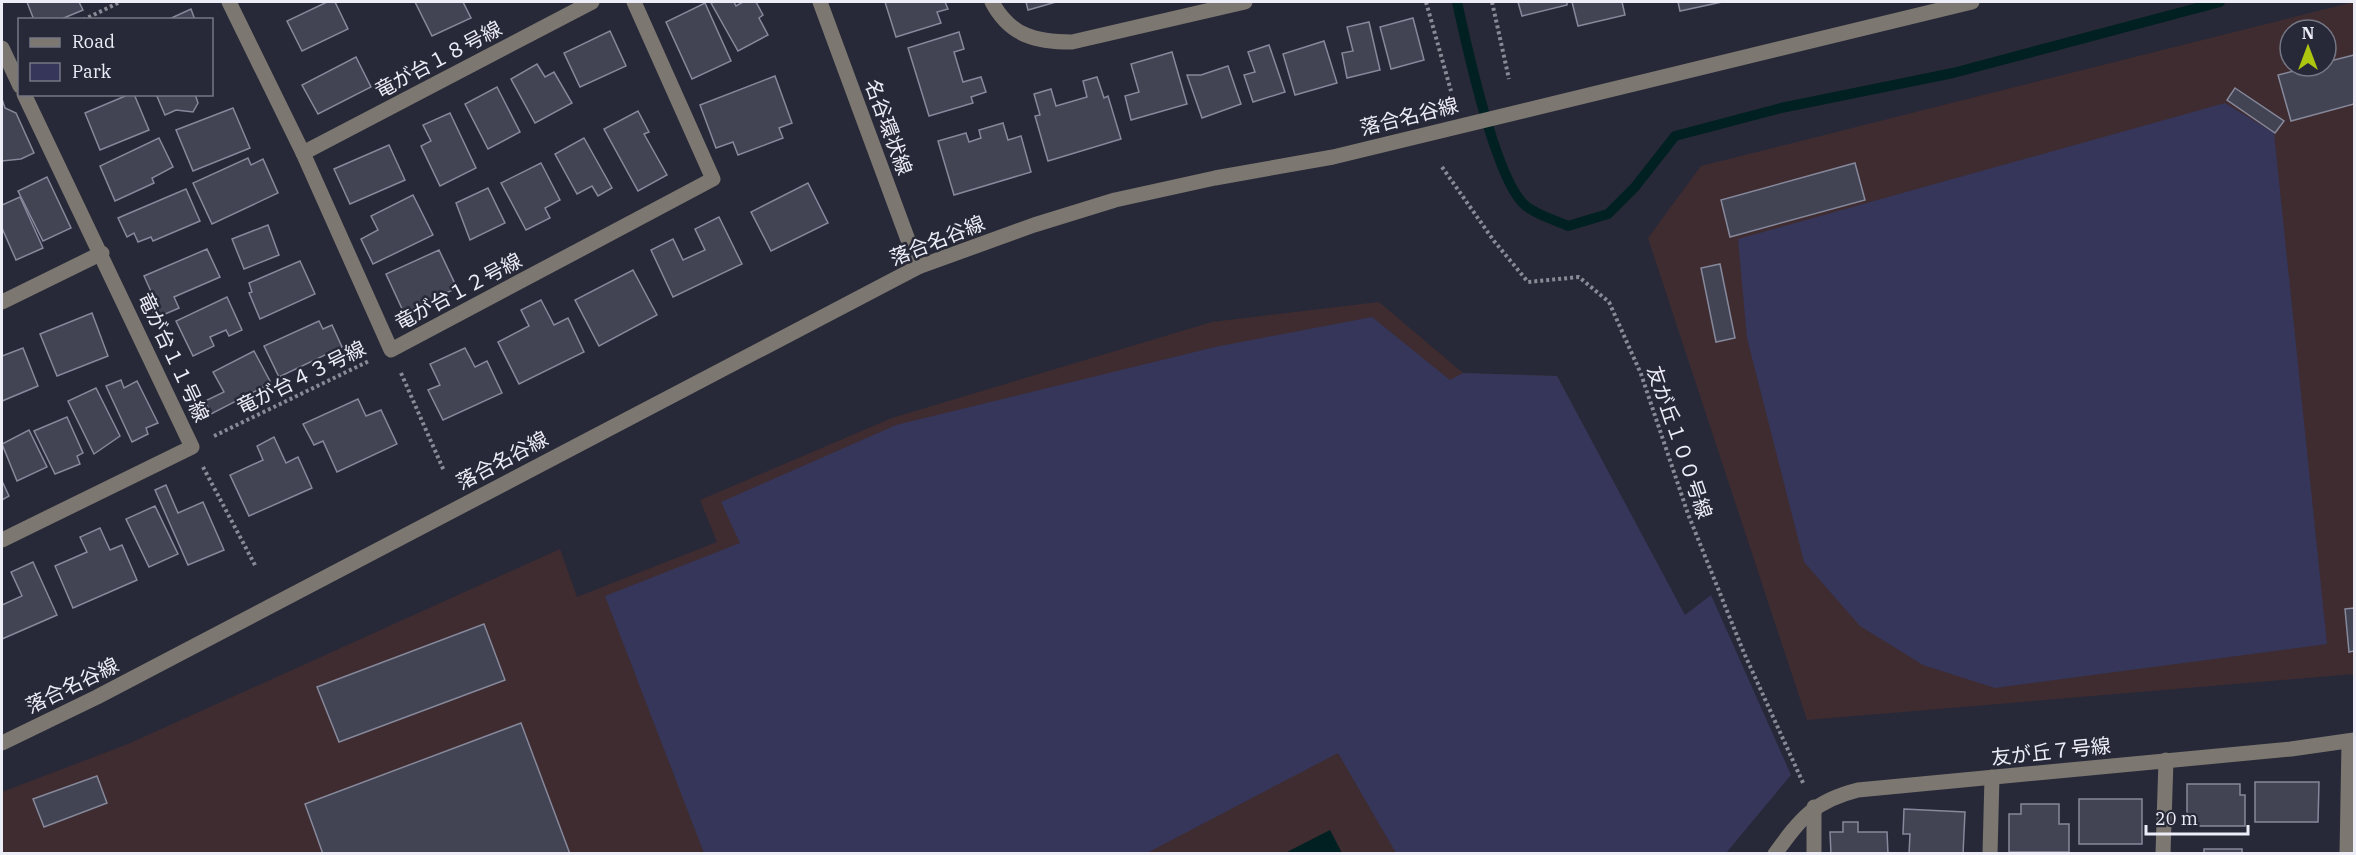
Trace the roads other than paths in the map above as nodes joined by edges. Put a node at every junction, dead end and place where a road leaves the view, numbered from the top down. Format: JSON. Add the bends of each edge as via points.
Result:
{"nodes":[{"id":1,"x":229,"y":2,"type":"edge"},
{"id":2,"x":592,"y":2,"type":"edge"},
{"id":3,"x":634,"y":2,"type":"edge"},
{"id":4,"x":820,"y":2,"type":"edge"},
{"id":5,"x":992,"y":2,"type":"edge"},
{"id":6,"x":1245,"y":2,"type":"edge"},
{"id":7,"x":1972,"y":2,"type":"edge"},
{"id":8,"x":3,"y":55,"type":"edge"},
{"id":9,"x":18,"y":82,"type":"edge"},
{"id":10,"x":25,"y":96,"type":"edge"},
{"id":11,"x":303,"y":153,"type":"junction"},
{"id":12,"x":102,"y":253,"type":"junction"},
{"id":13,"x":918,"y":267,"type":"junction"},
{"id":14,"x":2,"y":302,"type":"edge"},
{"id":15,"x":2,"y":540,"type":"edge"},
{"id":16,"x":2352,"y":741,"type":"edge"},
{"id":17,"x":2,"y":742,"type":"edge"},
{"id":18,"x":2166,"y":760,"type":"junction"},
{"id":19,"x":1992,"y":777,"type":"junction"},
{"id":20,"x":1814,"y":807,"type":"junction"},
{"id":21,"x":1775,"y":854,"type":"edge"},
{"id":22,"x":1814,"y":854,"type":"edge"},
{"id":23,"x":1990,"y":854,"type":"edge"},
{"id":24,"x":2163,"y":854,"type":"edge"},
{"id":25,"x":2348,"y":854,"type":"edge"}],
"edges":[{"from":1,"to":11,"type":"street","name":"竜が台１２号線"},
{"from":2,"to":11,"type":"street","name":"竜が台１８号線"},
{"from":3,"to":11,"type":"street","name":"竜が台１２号線","via":[[713,179],[391,350]]},
{"from":4,"to":13,"type":"street","name":"名谷環状線"},
{"from":5,"to":6,"type":"street","via":[[1023,36],[1046,42],[1072,42]]},
{"from":7,"to":13,"type":"street","name":"落合名谷線","via":[[1333,157],[1115,200]]},
{"from":8,"to":9,"type":"street"},
{"from":10,"to":12,"type":"street","name":"竜が台１１号線"},
{"from":12,"to":14,"type":"street"},
{"from":12,"to":15,"type":"street","name":"竜が台１１号線","via":[[192,447]]},
{"from":13,"to":17,"type":"street","name":"落合名谷線","via":[[97,697]]},
{"from":16,"to":18,"type":"street","name":"友が丘７号線"},
{"from":16,"to":25,"type":"street"},
{"from":18,"to":19,"type":"street","name":"友が丘７号線"},
{"from":18,"to":24,"type":"street"},
{"from":19,"to":20,"type":"street","name":"友が丘７号線","via":[[1858,790],[1834,796]]},
{"from":19,"to":23,"type":"street"},
{"from":20,"to":21,"type":"street","name":"友が丘７号線"},
{"from":20,"to":22,"type":"street"}]}
